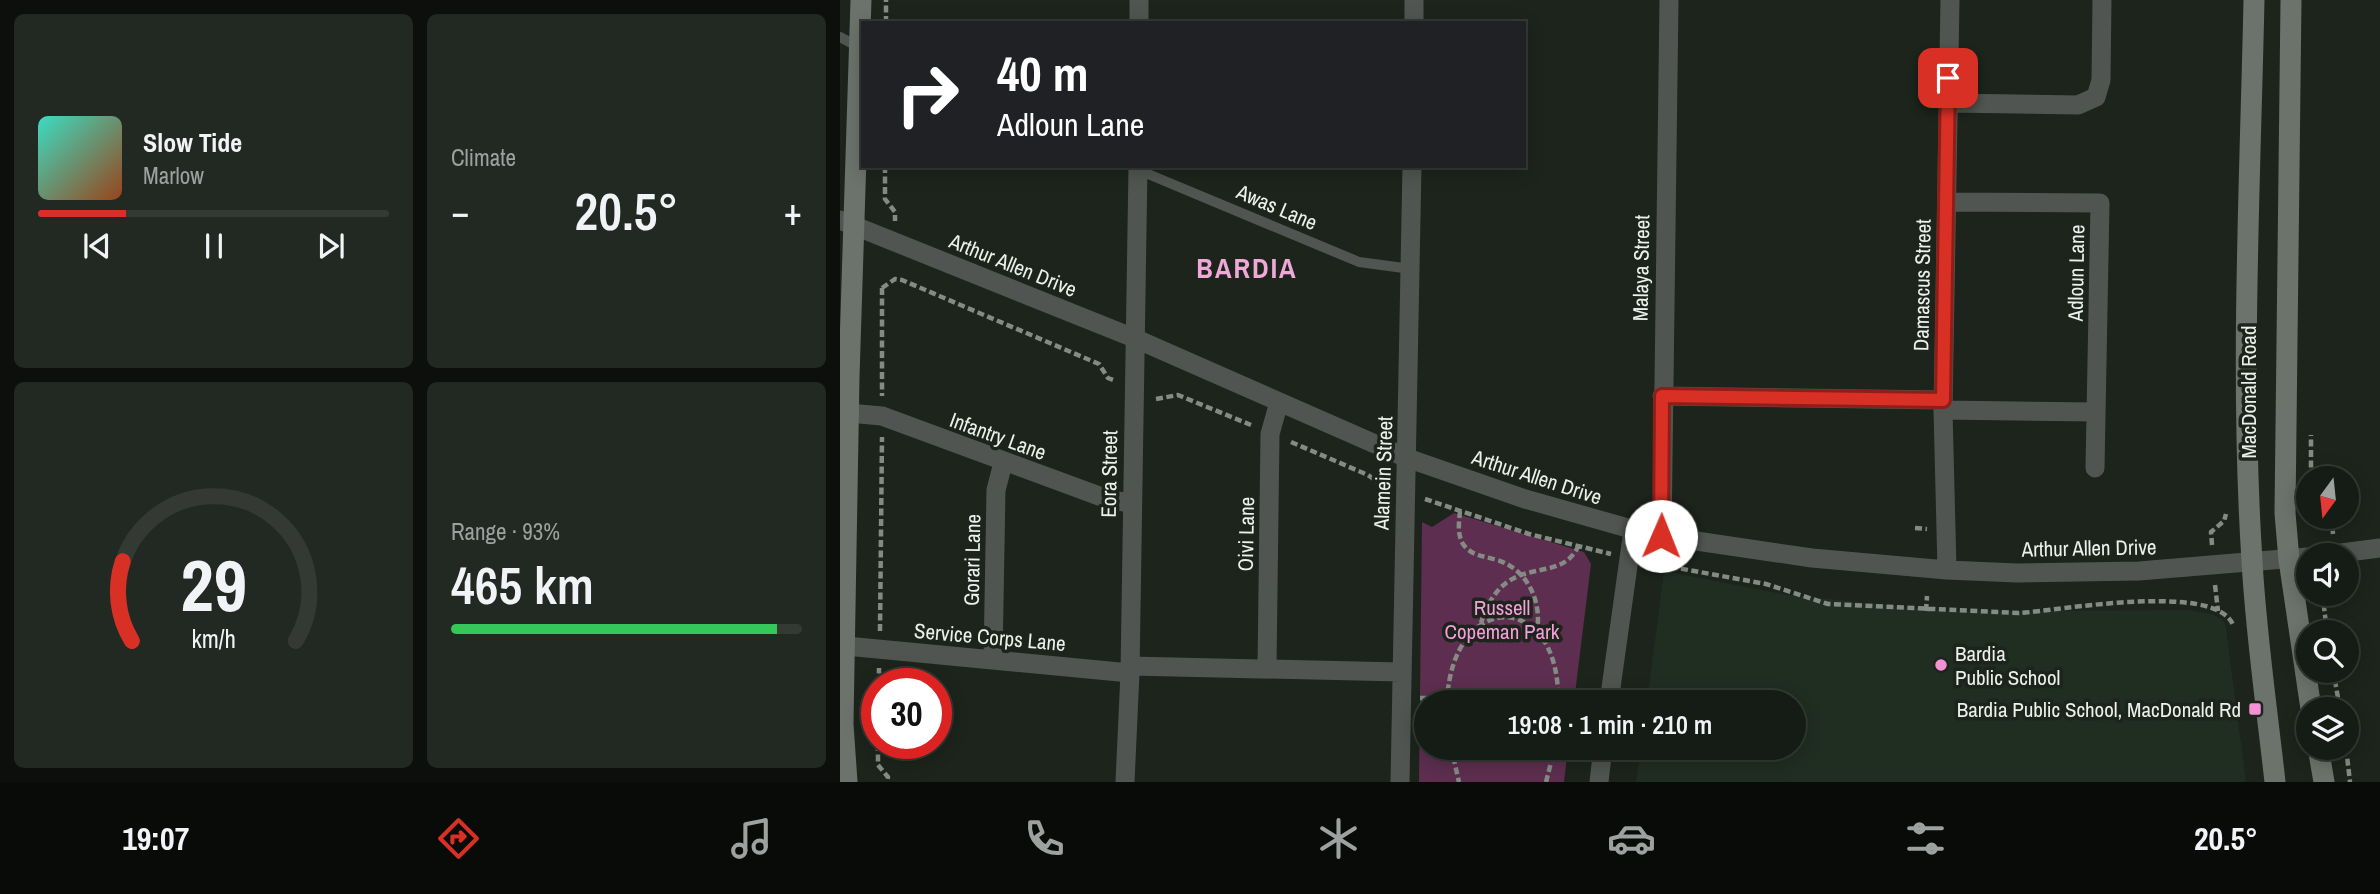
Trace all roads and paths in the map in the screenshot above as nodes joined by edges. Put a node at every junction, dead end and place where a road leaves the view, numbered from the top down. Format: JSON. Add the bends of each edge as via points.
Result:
{"nodes":[{"id":1,"x":861,"y":0,"type":"edge"},
{"id":2,"x":886,"y":0,"type":"edge"},
{"id":3,"x":1139,"y":0,"type":"edge"},
{"id":4,"x":1414,"y":0,"type":"edge"},
{"id":5,"x":1669,"y":0,"type":"edge"},
{"id":6,"x":1950,"y":0,"type":"edge"},
{"id":7,"x":2102,"y":0,"type":"edge"},
{"id":8,"x":2254,"y":0,"type":"edge"},
{"id":9,"x":2291,"y":0,"type":"edge"},
{"id":10,"x":861,"y":21,"type":"edge"},
{"id":11,"x":886,"y":21,"type":"edge"},
{"id":12,"x":1139,"y":21,"type":"edge"},
{"id":13,"x":1414,"y":21,"type":"edge"},
{"id":14,"x":840,"y":37,"type":"edge"},
{"id":15,"x":861,"y":48,"type":"edge"},
{"id":16,"x":861,"y":60,"type":"edge"},
{"id":17,"x":1948,"y":103,"type":"junction"},
{"id":18,"x":885,"y":168,"type":"edge"},
{"id":19,"x":1136,"y":168,"type":"edge"},
{"id":20,"x":1138,"y":168,"type":"edge"},
{"id":21,"x":1412,"y":168,"type":"edge"},
{"id":22,"x":1947,"y":202,"type":"junction"},
{"id":23,"x":895,"y":212,"type":"dead end"},
{"id":24,"x":847,"y":223,"type":"edge"},
{"id":25,"x":1410,"y":269,"type":"junction"},
{"id":26,"x":1134,"y":338,"type":"junction"},
{"id":27,"x":844,"y":376,"type":"edge"},
{"id":28,"x":1108,"y":378,"type":"dead end"},
{"id":29,"x":1662,"y":396,"type":"junction"},
{"id":30,"x":1279,"y":402,"type":"junction"},
{"id":31,"x":1943,"y":405,"type":"junction"},
{"id":32,"x":2096,"y":412,"type":"junction"},
{"id":33,"x":848,"y":413,"type":"junction"},
{"id":34,"x":882,"y":416,"type":"junction"},
{"id":35,"x":1407,"y":458,"type":"junction"},
{"id":36,"x":1003,"y":463,"type":"junction"},
{"id":37,"x":2095,"y":468,"type":"dead end"},
{"id":38,"x":1132,"y":503,"type":"junction"},
{"id":39,"x":1460,"y":511,"type":"dead end"},
{"id":40,"x":1633,"y":530,"type":"junction"},
{"id":41,"x":1661,"y":536,"type":"junction"},
{"id":42,"x":1579,"y":545,"type":"dead end"},
{"id":43,"x":2380,"y":548,"type":"edge"},
{"id":44,"x":2359,"y":551,"type":"edge"},
{"id":45,"x":2296,"y":552,"type":"edge"},
{"id":46,"x":2296,"y":559,"type":"edge"},
{"id":47,"x":2252,"y":563,"type":"junction"},
{"id":48,"x":1947,"y":570,"type":"junction"},
{"id":49,"x":1521,"y":574,"type":"junction"},
{"id":50,"x":1927,"y":596,"type":"dead end"},
{"id":51,"x":2302,"y":606,"type":"edge"},
{"id":52,"x":1926,"y":611,"type":"dead end"},
{"id":53,"x":2218,"y":612,"type":"dead end"},
{"id":54,"x":2231,"y":619,"type":"dead end"},
{"id":55,"x":1481,"y":623,"type":"junction"},
{"id":56,"x":1537,"y":630,"type":"junction"},
{"id":57,"x":844,"y":641,"type":"edge"},
{"id":58,"x":880,"y":649,"type":"junction"},
{"id":59,"x":993,"y":659,"type":"junction"},
{"id":60,"x":879,"y":668,"type":"edge"},
{"id":61,"x":1267,"y":668,"type":"junction"},
{"id":62,"x":1130,"y":670,"type":"junction"},
{"id":63,"x":1401,"y":672,"type":"junction"},
{"id":64,"x":1449,"y":690,"type":"edge"},
{"id":65,"x":1557,"y":690,"type":"edge"},
{"id":66,"x":1611,"y":690,"type":"edge"},
{"id":67,"x":2310,"y":697,"type":"edge"},
{"id":68,"x":878,"y":759,"type":"edge"},
{"id":69,"x":1454,"y":760,"type":"edge"},
{"id":70,"x":1552,"y":760,"type":"edge"},
{"id":71,"x":1602,"y":760,"type":"edge"},
{"id":72,"x":2320,"y":760,"type":"edge"},
{"id":73,"x":2347,"y":760,"type":"edge"},
{"id":74,"x":847,"y":782,"type":"edge"},
{"id":75,"x":887,"y":782,"type":"edge"},
{"id":76,"x":1125,"y":782,"type":"edge"},
{"id":77,"x":1401,"y":782,"type":"edge"},
{"id":78,"x":1459,"y":782,"type":"edge"},
{"id":79,"x":1546,"y":782,"type":"edge"},
{"id":80,"x":1599,"y":782,"type":"edge"},
{"id":81,"x":2275,"y":782,"type":"edge"},
{"id":82,"x":2324,"y":782,"type":"edge"},
{"id":83,"x":2350,"y":782,"type":"edge"}],
"edges":[{"from":1,"to":10,"type":"street"},
{"from":2,"to":11,"type":"path"},
{"from":3,"to":12,"type":"street"},
{"from":4,"to":13,"type":"street"},
{"from":5,"to":29,"type":"street","name":"Malaya Street"},
{"from":6,"to":17,"type":"street","name":"Damascus Street"},
{"from":7,"to":17,"type":"street","via":[[2101,80],[2096,97],[2078,105]]},
{"from":8,"to":47,"type":"street","name":"MacDonald Road","via":[[2247,407]]},
{"from":9,"to":45,"type":"street","name":"MacDonald Road","via":[[2285,513]]},
{"from":14,"to":15,"type":"lane"},
{"from":16,"to":24,"type":"street"},
{"from":17,"to":22,"type":"street","name":"Damascus Street"},
{"from":18,"to":23,"type":"path","via":[[885,200]]},
{"from":19,"to":26,"type":"street","name":"Eora Street"},
{"from":20,"to":25,"type":"lane","name":"Awas Lane","via":[[1359,262]]},
{"from":21,"to":25,"type":"street","name":"Alamein Street"},
{"from":22,"to":31,"type":"street","name":"Damascus Street"},
{"from":22,"to":32,"type":"street","name":"Adloun Lane","via":[[2099,203]]},
{"from":24,"to":26,"type":"street","name":"Arthur Allen Drive"},
{"from":24,"to":27,"type":"street"},
{"from":25,"to":35,"type":"street","name":"Alamein Street"},
{"from":26,"to":30,"type":"street","name":"Arthur Allen Drive"},
{"from":26,"to":38,"type":"street","name":"Eora Street"},
{"from":27,"to":33,"type":"street"},
{"from":28,"to":34,"type":"path","via":[[1099,364],[895,279],[882,288]]},
{"from":29,"to":31,"type":"street"},
{"from":29,"to":41,"type":"street","name":"Malaya Street"},
{"from":30,"to":35,"type":"street","name":"Arthur Allen Drive"},
{"from":30,"to":61,"type":"street","name":"Oivi Lane","via":[[1270,433]]},
{"from":31,"to":32,"type":"street"},
{"from":31,"to":48,"type":"street","name":"Damascus Street"},
{"from":32,"to":37,"type":"street","name":"Adloun Lane"},
{"from":33,"to":34,"type":"street","name":"Infantry Lane"},
{"from":33,"to":57,"type":"street"},
{"from":34,"to":36,"type":"street","name":"Infantry Lane"},
{"from":34,"to":58,"type":"path"},
{"from":35,"to":40,"type":"street","name":"Arthur Allen Drive"},
{"from":35,"to":63,"type":"street","name":"Alamein Street"},
{"from":36,"to":38,"type":"street","name":"Infantry Lane","via":[[1110,500]]},
{"from":36,"to":59,"type":"street","name":"Gorari Lane","via":[[996,489]]},
{"from":38,"to":62,"type":"street","name":"Eora Street"},
{"from":39,"to":49,"type":"path","via":[[1464,545]]},
{"from":40,"to":41,"type":"street","name":"Arthur Allen Drive"},
{"from":40,"to":66,"type":"street"},
{"from":41,"to":48,"type":"street","name":"Arthur Allen Drive","via":[[1812,558]]},
{"from":42,"to":49,"type":"path","via":[[1562,566]]},
{"from":43,"to":44,"type":"street"},
{"from":46,"to":47,"type":"street","name":"Arthur Allen Drive"},
{"from":47,"to":48,"type":"street","name":"Arthur Allen Drive","via":[[2125,571]]},
{"from":47,"to":81,"type":"street","name":"MacDonald Road"},
{"from":49,"to":55,"type":"path","via":[[1495,592]]},
{"from":49,"to":56,"type":"path","via":[[1538,607]]},
{"from":50,"to":52,"type":"path"},
{"from":51,"to":67,"type":"street","name":"MacDonald Road"},
{"from":53,"to":54,"type":"path"},
{"from":55,"to":56,"type":"path","via":[[1503,618]]},
{"from":55,"to":64,"type":"path","via":[[1463,639]]},
{"from":56,"to":65,"type":"path","via":[[1553,654]]},
{"from":57,"to":58,"type":"street","name":"Service Corps Lane"},
{"from":57,"to":74,"type":"street"},
{"from":58,"to":59,"type":"street","name":"Service Corps Lane"},
{"from":58,"to":60,"type":"path"},
{"from":59,"to":62,"type":"street","name":"Service Corps Lane"},
{"from":61,"to":62,"type":"street","name":"Service Corps Lane"},
{"from":61,"to":63,"type":"street","name":"Service Corps Lane"},
{"from":62,"to":76,"type":"street","name":"Eora Street"},
{"from":63,"to":77,"type":"street","name":"Alamein Street"},
{"from":68,"to":75,"type":"path"},
{"from":69,"to":78,"type":"path"},
{"from":70,"to":79,"type":"path"},
{"from":71,"to":80,"type":"street"},
{"from":72,"to":82,"type":"street"},
{"from":73,"to":83,"type":"path"}]}
